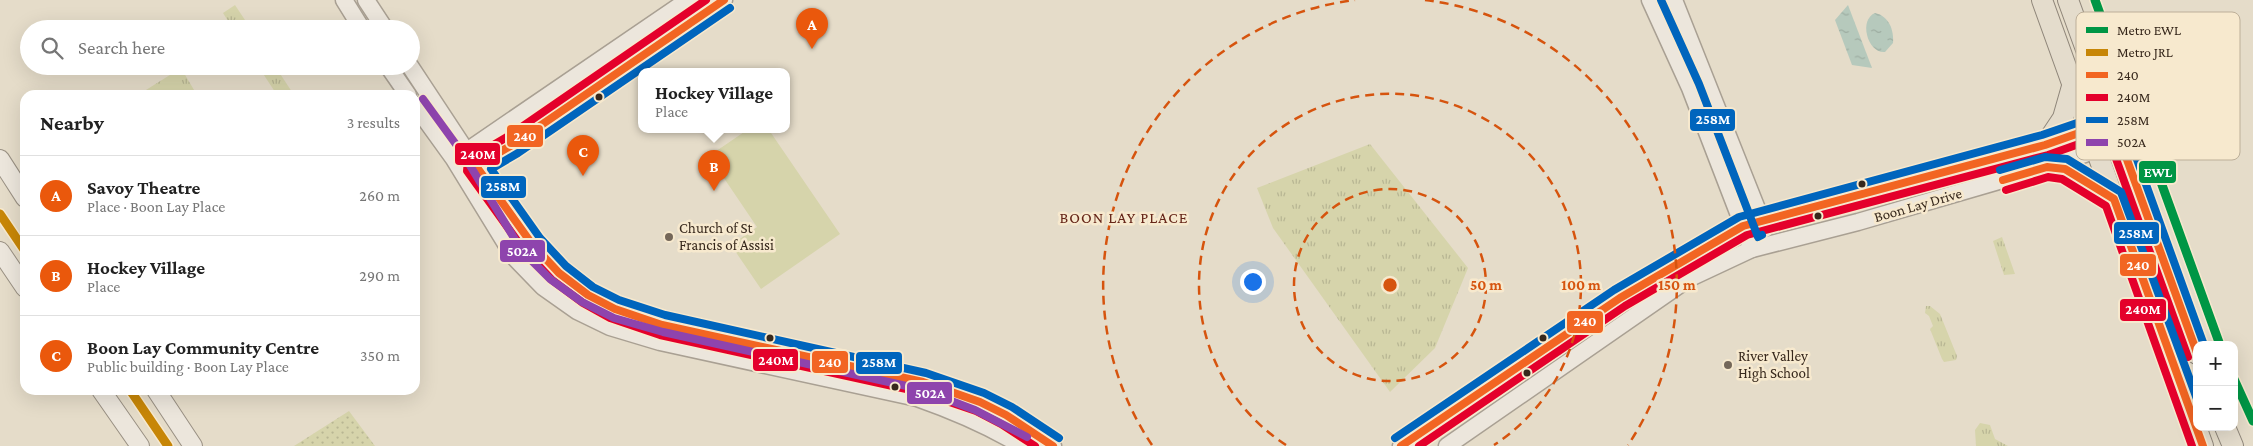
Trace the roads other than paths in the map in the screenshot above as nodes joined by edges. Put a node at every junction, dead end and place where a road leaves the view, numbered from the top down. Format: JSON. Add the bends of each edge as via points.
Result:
{"nodes":[{"id":1,"x":344,"y":0,"type":"edge"},
{"id":2,"x":366,"y":0,"type":"edge"},
{"id":3,"x":688,"y":0,"type":"edge"},
{"id":4,"x":724,"y":0,"type":"edge"},
{"id":5,"x":1650,"y":0,"type":"edge"},
{"id":6,"x":1674,"y":0,"type":"edge"},
{"id":7,"x":2042,"y":0,"type":"edge"},
{"id":8,"x":2068,"y":0,"type":"edge"},
{"id":9,"x":356,"y":20,"type":"edge"},
{"id":10,"x":379,"y":20,"type":"edge"},
{"id":11,"x":2076,"y":22,"type":"edge"},
{"id":12,"x":394,"y":75,"type":"edge"},
{"id":13,"x":415,"y":75,"type":"edge"},
{"id":14,"x":2073,"y":83,"type":"junction"},
{"id":15,"x":405,"y":90,"type":"edge"},
{"id":16,"x":2076,"y":91,"type":"edge"},
{"id":17,"x":420,"y":111,"type":"edge"},
{"id":18,"x":2076,"y":135,"type":"edge"},
{"id":19,"x":1731,"y":140,"type":"junction"},
{"id":20,"x":2045,"y":145,"type":"junction"},
{"id":21,"x":1713,"y":149,"type":"junction"},
{"id":22,"x":460,"y":155,"type":"junction"},
{"id":23,"x":2076,"y":157,"type":"edge"},
{"id":24,"x":0,"y":159,"type":"edge"},
{"id":25,"x":2100,"y":160,"type":"edge"},
{"id":26,"x":2127,"y":160,"type":"edge"},
{"id":27,"x":2047,"y":167,"type":"junction"},
{"id":28,"x":470,"y":171,"type":"junction"},
{"id":29,"x":20,"y":190,"type":"edge"},
{"id":30,"x":2114,"y":199,"type":"junction"},
{"id":31,"x":1762,"y":221,"type":"junction"},
{"id":32,"x":1743,"y":226,"type":"junction"},
{"id":33,"x":1770,"y":243,"type":"junction"},
{"id":34,"x":1752,"y":249,"type":"junction"},
{"id":35,"x":0,"y":251,"type":"edge"},
{"id":36,"x":20,"y":281,"type":"edge"},
{"id":37,"x":2193,"y":343,"type":"edge"},
{"id":38,"x":104,"y":395,"type":"edge"},
{"id":39,"x":159,"y":395,"type":"edge"},
{"id":40,"x":2227,"y":431,"type":"edge"},
{"id":41,"x":140,"y":446,"type":"edge"},
{"id":42,"x":193,"y":446,"type":"edge"},
{"id":43,"x":1022,"y":446,"type":"edge"},
{"id":44,"x":1053,"y":446,"type":"edge"},
{"id":45,"x":1402,"y":446,"type":"edge"},
{"id":46,"x":1447,"y":446,"type":"edge"},
{"id":47,"x":2203,"y":446,"type":"edge"},
{"id":48,"x":2233,"y":446,"type":"edge"}],
"edges":[{"from":1,"to":9,"type":"street"},
{"from":2,"to":10,"type":"street"},
{"from":3,"to":22,"type":"street"},
{"from":4,"to":28,"type":"street"},
{"from":5,"to":21,"type":"street","via":[[1690,88]]},
{"from":6,"to":19,"type":"street"},
{"from":7,"to":14,"type":"main road"},
{"from":8,"to":11,"type":"main road"},
{"from":12,"to":15,"type":"street"},
{"from":13,"to":22,"type":"street"},
{"from":14,"to":16,"type":"main road"},
{"from":14,"to":20,"type":"main road","via":[[2063,118]]},
{"from":17,"to":22,"type":"street"},
{"from":18,"to":20,"type":"street","name":"Boon Lay Drive"},
{"from":19,"to":21,"type":"street"},
{"from":19,"to":31,"type":"street"},
{"from":20,"to":31,"type":"street","name":"Boon Lay Drive"},
{"from":21,"to":32,"type":"street"},
{"from":22,"to":28,"type":"street"},
{"from":23,"to":27,"type":"street","name":"Boon Lay Drive"},
{"from":24,"to":29,"type":"main road"},
{"from":25,"to":30,"type":"main road"},
{"from":26,"to":37,"type":"main road"},
{"from":27,"to":30,"type":"main road","via":[[2065,169]]},
{"from":27,"to":33,"type":"street","name":"Boon Lay Drive","via":[[1858,222]]},
{"from":28,"to":43,"type":"street","via":[[514,257],[542,287],[610,327],[660,342],[917,398],[990,427]]},
{"from":28,"to":44,"type":"street","via":[[559,273],[615,309],[662,324],[923,382],[980,402]]},
{"from":30,"to":47,"type":"main road"},
{"from":31,"to":32,"type":"street","name":"Boon Lay Drive"},
{"from":31,"to":33,"type":"street"},
{"from":32,"to":34,"type":"street"},
{"from":32,"to":45,"type":"street","name":"Boon Lay Drive","via":[[1620,298]]},
{"from":33,"to":34,"type":"street","name":"Boon Lay Drive"},
{"from":34,"to":46,"type":"street","name":"Boon Lay Drive","via":[[1688,279]]},
{"from":35,"to":36,"type":"main road"},
{"from":38,"to":41,"type":"main road"},
{"from":39,"to":42,"type":"main road"},
{"from":40,"to":48,"type":"main road"}]}
